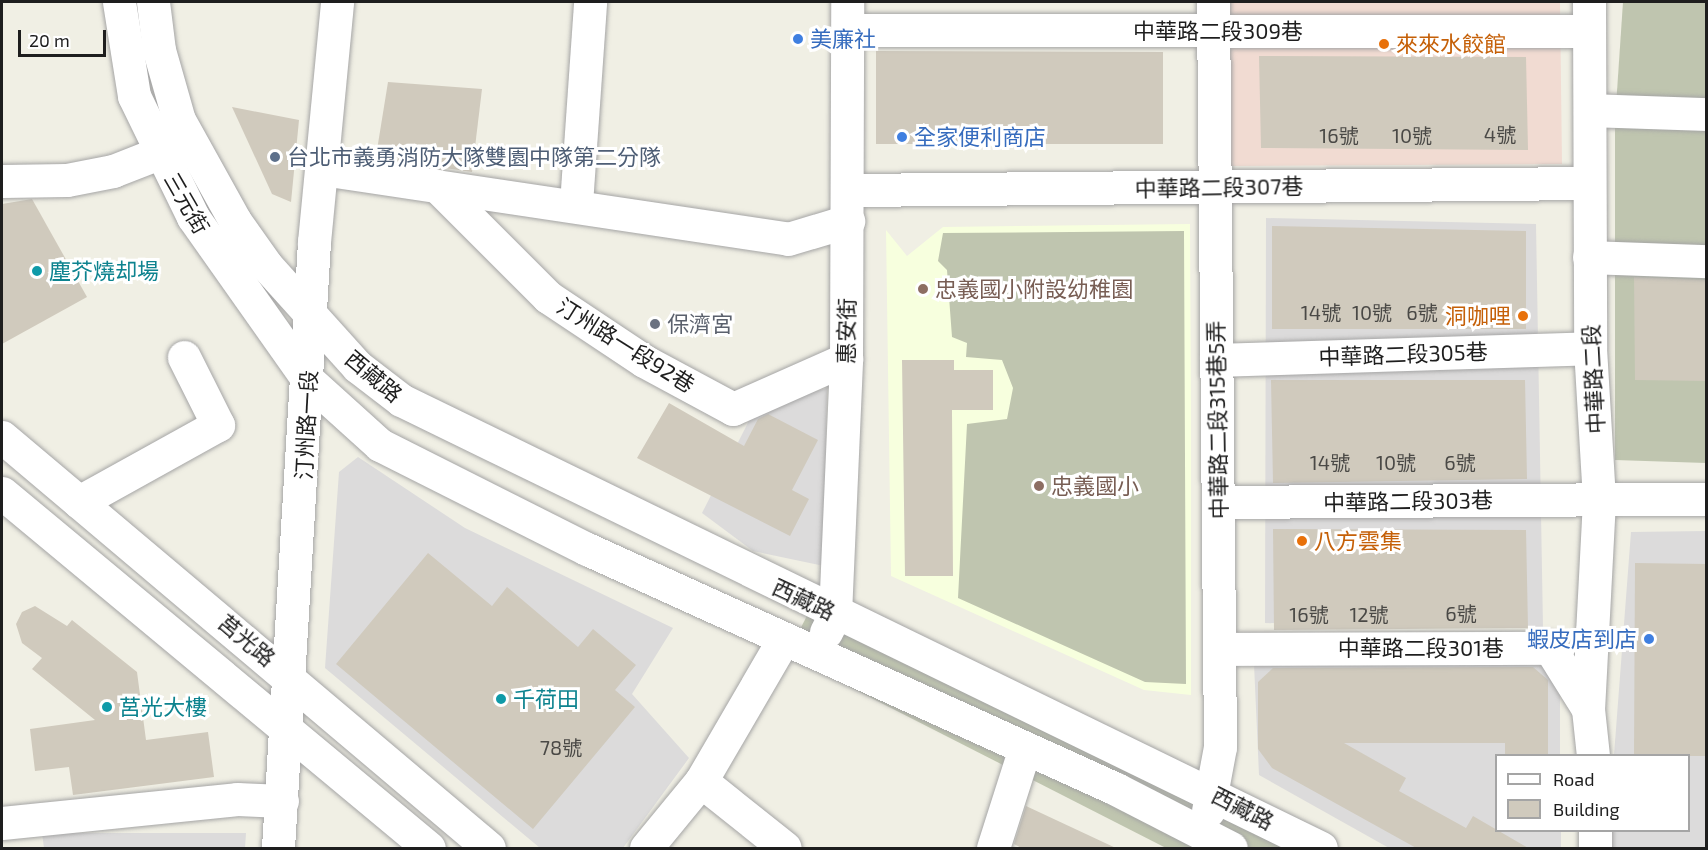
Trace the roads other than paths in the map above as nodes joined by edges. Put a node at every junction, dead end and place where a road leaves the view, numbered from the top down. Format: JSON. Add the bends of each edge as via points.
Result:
{"nodes":[{"id":1,"x":119,"y":2,"type":"edge"},
{"id":2,"x":153,"y":2,"type":"edge"},
{"id":3,"x":337,"y":2,"type":"edge"},
{"id":4,"x":590,"y":2,"type":"edge"},
{"id":5,"x":848,"y":16,"type":"edge"},
{"id":6,"x":1213,"y":16,"type":"edge"},
{"id":7,"x":1589,"y":16,"type":"edge"},
{"id":8,"x":1590,"y":110,"type":"junction"},
{"id":9,"x":1707,"y":114,"type":"edge"},
{"id":10,"x":159,"y":153,"type":"junction"},
{"id":11,"x":322,"y":169,"type":"junction"},
{"id":12,"x":2,"y":181,"type":"edge"},
{"id":13,"x":1588,"y":183,"type":"junction"},
{"id":14,"x":437,"y":186,"type":"junction"},
{"id":15,"x":1215,"y":187,"type":"junction"},
{"id":16,"x":576,"y":204,"type":"junction"},
{"id":17,"x":849,"y":206,"type":"junction"},
{"id":18,"x":1589,"y":257,"type":"junction"},
{"id":19,"x":1707,"y":261,"type":"edge"},
{"id":20,"x":311,"y":315,"type":"junction"},
{"id":21,"x":1590,"y":348,"type":"junction"},
{"id":22,"x":184,"y":357,"type":"dead end"},
{"id":23,"x":846,"y":358,"type":"junction"},
{"id":24,"x":1216,"y":360,"type":"junction"},
{"id":25,"x":309,"y":380,"type":"junction"},
{"id":26,"x":2,"y":436,"type":"edge"},
{"id":27,"x":2,"y":493,"type":"edge"},
{"id":28,"x":1707,"y":499,"type":"edge"},
{"id":29,"x":1599,"y":500,"type":"junction"},
{"id":30,"x":79,"y":502,"type":"junction"},
{"id":31,"x":1218,"y":502,"type":"junction"},
{"id":32,"x":835,"y":614,"type":"junction"},
{"id":33,"x":783,"y":640,"type":"junction"},
{"id":34,"x":1220,"y":649,"type":"junction"},
{"id":35,"x":814,"y":655,"type":"junction"},
{"id":36,"x":290,"y":676,"type":"junction"},
{"id":37,"x":1588,"y":709,"type":"junction"},
{"id":38,"x":285,"y":727,"type":"junction"},
{"id":39,"x":1025,"y":748,"type":"junction"},
{"id":40,"x":1593,"y":754,"type":"edge"},
{"id":41,"x":701,"y":781,"type":"junction"},
{"id":42,"x":1208,"y":791,"type":"junction"},
{"id":43,"x":282,"y":801,"type":"junction"},
{"id":44,"x":2,"y":823,"type":"edge"},
{"id":45,"x":1595,"y":832,"type":"edge"},
{"id":46,"x":1219,"y":842,"type":"edge"},
{"id":47,"x":278,"y":849,"type":"edge"},
{"id":48,"x":429,"y":849,"type":"edge"},
{"id":49,"x":489,"y":849,"type":"edge"},
{"id":50,"x":646,"y":849,"type":"edge"},
{"id":51,"x":785,"y":849,"type":"edge"},
{"id":52,"x":993,"y":849,"type":"edge"},
{"id":53,"x":1321,"y":849,"type":"edge"},
{"id":54,"x":1595,"y":849,"type":"edge"}],
"edges":[{"from":1,"to":10,"type":"street","name":"三元街","via":[[134,96]]},
{"from":2,"to":20,"type":"street","name":"三元街","via":[[159,50],[179,120],[234,221]]},
{"from":3,"to":11,"type":"street","name":"汀州路一段"},
{"from":4,"to":16,"type":"street"},
{"from":5,"to":6,"type":"street","name":"中華路二段309巷"},
{"from":5,"to":17,"type":"street","name":"惠安街"},
{"from":6,"to":7,"type":"street","name":"中華路二段309巷"},
{"from":6,"to":15,"type":"street","name":"中華路二段315巷5弄"},
{"from":7,"to":8,"type":"street","name":"中華路二段"},
{"from":8,"to":9,"type":"street"},
{"from":8,"to":13,"type":"street","name":"中華路二段"},
{"from":10,"to":12,"type":"street","via":[[113,171],[67,180]]},
{"from":10,"to":25,"type":"street","name":"三元街","via":[[235,282]]},
{"from":11,"to":14,"type":"street"},
{"from":11,"to":20,"type":"street","name":"汀州路一段"},
{"from":13,"to":15,"type":"street","name":"中華路二段307巷"},
{"from":13,"to":18,"type":"street","name":"中華路二段"},
{"from":14,"to":16,"type":"street"},
{"from":14,"to":23,"type":"street","name":"汀州路一段92巷","via":[[548,297],[644,361],[734,409]]},
{"from":15,"to":17,"type":"street","name":"中華路二段307巷"},
{"from":15,"to":24,"type":"street","name":"中華路二段315巷5弄"},
{"from":16,"to":17,"type":"street","via":[[788,239]]},
{"from":17,"to":23,"type":"street","name":"惠安街"},
{"from":18,"to":19,"type":"street"},
{"from":18,"to":21,"type":"street","name":"中華路二段"},
{"from":20,"to":25,"type":"street","name":"汀州路一段"},
{"from":20,"to":32,"type":"street","name":"西藏路","via":[[358,367],[401,400]]},
{"from":21,"to":24,"type":"street","name":"中華路二段305巷"},
{"from":21,"to":29,"type":"street","name":"中華路二段"},
{"from":22,"to":30,"type":"street","via":[[218,425]]},
{"from":23,"to":32,"type":"street","name":"惠安街"},
{"from":24,"to":31,"type":"street","name":"中華路二段315巷5弄"},
{"from":25,"to":33,"type":"street","name":"西藏路","via":[[380,445],[430,474]]},
{"from":25,"to":36,"type":"street","name":"汀州路一段"},
{"from":26,"to":30,"type":"street","name":"莒光路"},
{"from":27,"to":38,"type":"street","name":"莒光路"},
{"from":28,"to":29,"type":"street","name":"中華路二段303巷"},
{"from":29,"to":31,"type":"street","name":"中華路二段303巷"},
{"from":29,"to":37,"type":"street","name":"中華路二段"},
{"from":30,"to":36,"type":"street","name":"莒光路"},
{"from":31,"to":34,"type":"street","name":"中華路二段315巷5弄"},
{"from":32,"to":35,"type":"street","name":"惠安街"},
{"from":32,"to":42,"type":"street","name":"西藏路"},
{"from":33,"to":35,"type":"street","name":"西藏路"},
{"from":33,"to":41,"type":"street"},
{"from":34,"to":37,"type":"street","name":"中華路二段301巷","via":[[1550,648]]},
{"from":34,"to":42,"type":"street","name":"中華路二段315巷5弄","via":[[1220,747]]},
{"from":35,"to":39,"type":"street","name":"西藏路"},
{"from":36,"to":38,"type":"street","name":"汀州路一段"},
{"from":36,"to":49,"type":"street","name":"莒光路"},
{"from":37,"to":40,"type":"street","name":"中華路二段"},
{"from":38,"to":43,"type":"street","name":"汀州路一段"},
{"from":38,"to":48,"type":"street","name":"莒光路"},
{"from":39,"to":46,"type":"street","name":"西藏路"},
{"from":39,"to":52,"type":"street"},
{"from":41,"to":50,"type":"street"},
{"from":41,"to":51,"type":"street"},
{"from":42,"to":46,"type":"street","name":"中華路二段315巷5弄"},
{"from":42,"to":53,"type":"street","name":"西藏路"},
{"from":43,"to":44,"type":"street","via":[[237,799]]},
{"from":43,"to":47,"type":"street","name":"汀州路一段"},
{"from":45,"to":54,"type":"street"}]}
